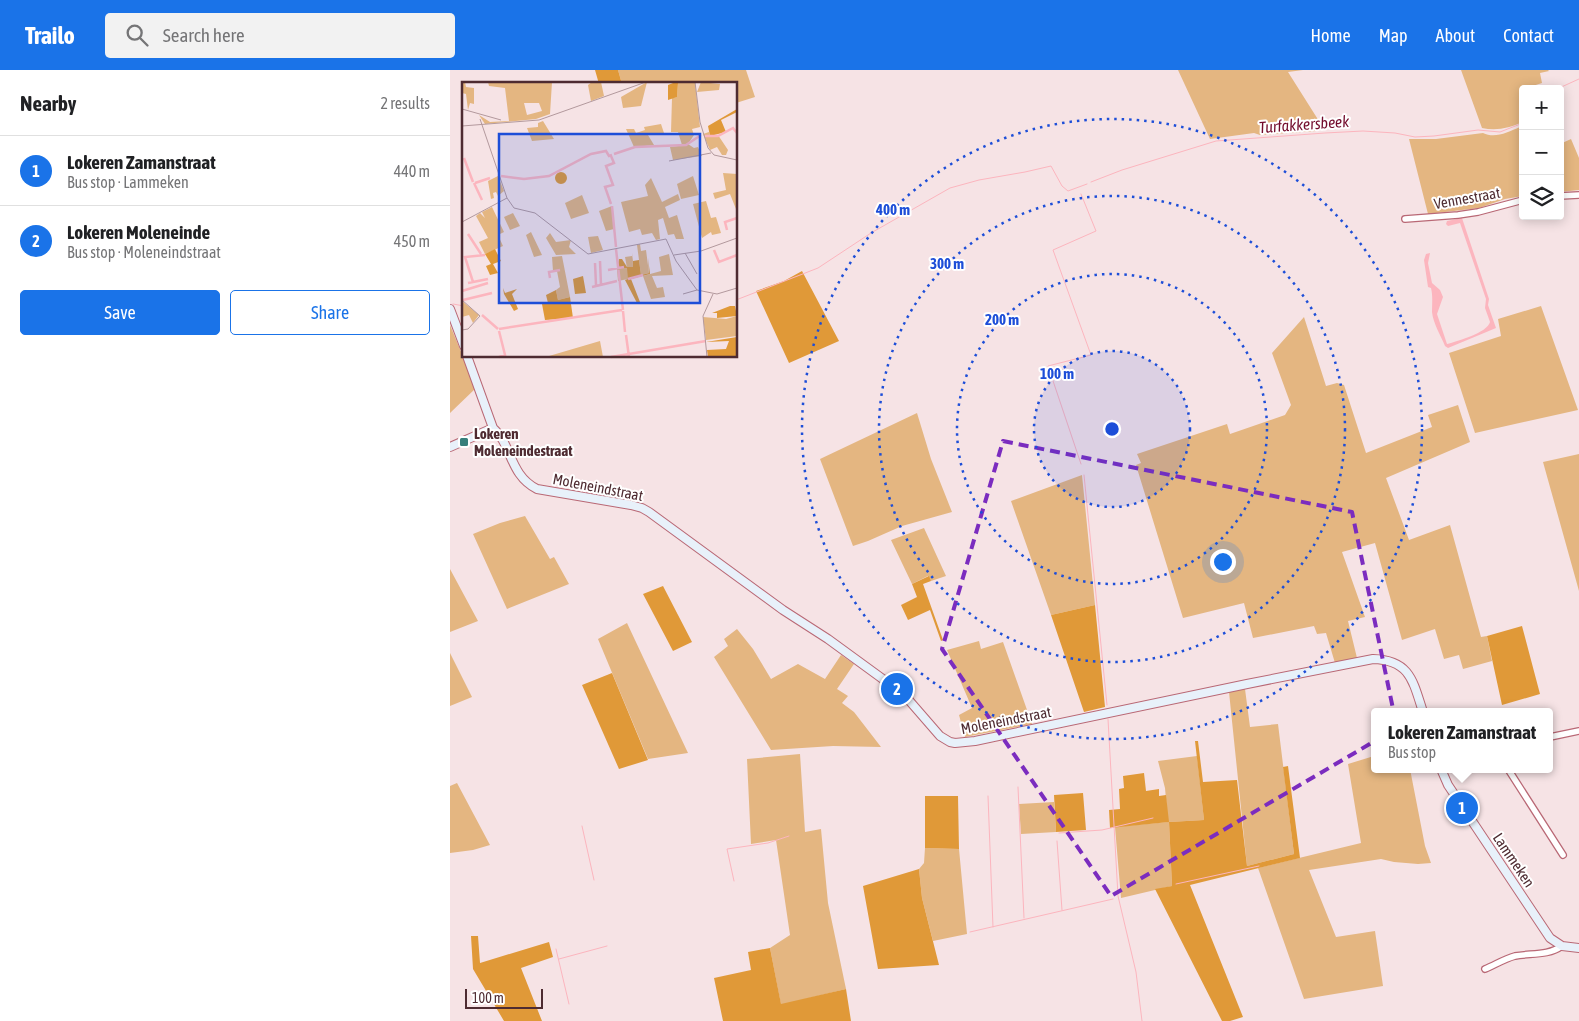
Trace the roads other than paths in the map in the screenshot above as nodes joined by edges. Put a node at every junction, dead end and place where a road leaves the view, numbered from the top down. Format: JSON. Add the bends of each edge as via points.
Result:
{"nodes":[{"id":1,"x":1579,"y":195,"type":"edge"},
{"id":2,"x":1564,"y":196,"type":"edge"},
{"id":3,"x":1519,"y":201,"type":"edge"},
{"id":4,"x":1405,"y":219,"type":"dead end"},
{"id":5,"x":450,"y":309,"type":"edge"},
{"id":6,"x":462,"y":341,"type":"edge"},
{"id":7,"x":469,"y":358,"type":"edge"},
{"id":8,"x":493,"y":428,"type":"junction"},
{"id":9,"x":450,"y":447,"type":"edge"},
{"id":10,"x":1422,"y":708,"type":"edge"},
{"id":11,"x":1579,"y":731,"type":"edge"},
{"id":12,"x":1553,"y":736,"type":"edge"},
{"id":13,"x":1442,"y":773,"type":"edge"},
{"id":14,"x":1511,"y":773,"type":"edge"},
{"id":15,"x":1563,"y":856,"type":"dead end"},
{"id":16,"x":1562,"y":946,"type":"junction"},
{"id":17,"x":1579,"y":948,"type":"edge"},
{"id":18,"x":1485,"y":969,"type":"dead end"}],
"edges":[{"from":1,"to":2,"type":"street"},
{"from":3,"to":4,"type":"street","name":"Vennestraat","via":[[1478,212]]},
{"from":5,"to":6,"type":"street"},
{"from":7,"to":8,"type":"street","name":"Moleneindstraat"},
{"from":8,"to":9,"type":"street"},
{"from":8,"to":10,"type":"street","name":"Moleneindstraat","via":[[519,474],[530,486],[631,505],[649,512],[891,685],[940,736],[950,742],[975,741],[1373,659],[1392,662],[1409,674]]},
{"from":11,"to":12,"type":"street"},
{"from":13,"to":16,"type":"street","name":"Lammeken","via":[[1550,938]]},
{"from":14,"to":15,"type":"street"},
{"from":16,"to":17,"type":"street"},
{"from":16,"to":18,"type":"street","via":[[1558,950],[1513,957]]}]}
